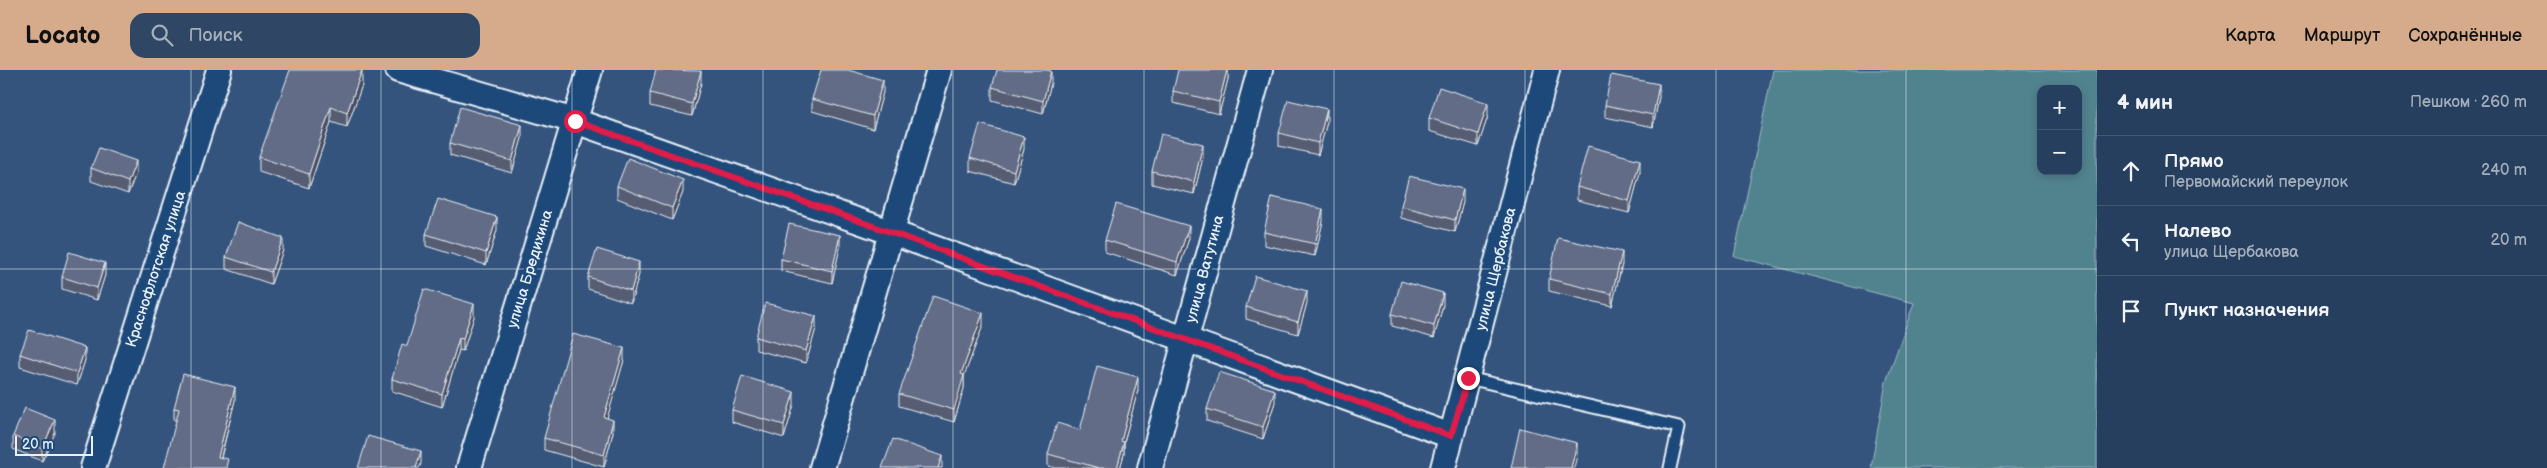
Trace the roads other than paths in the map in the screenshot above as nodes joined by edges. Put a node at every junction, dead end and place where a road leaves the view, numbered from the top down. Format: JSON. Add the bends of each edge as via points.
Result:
{"nodes":[{"id":1,"x":219,"y":70,"type":"edge"},
{"id":2,"x":398,"y":70,"type":"edge"},
{"id":3,"x":590,"y":70,"type":"edge"},
{"id":4,"x":939,"y":70,"type":"edge"},
{"id":5,"x":1260,"y":70,"type":"edge"},
{"id":6,"x":1547,"y":70,"type":"edge"},
{"id":7,"x":575,"y":121,"type":"junction"},
{"id":8,"x":890,"y":232,"type":"junction"},
{"id":9,"x":1186,"y":340,"type":"junction"},
{"id":10,"x":1468,"y":378,"type":"junction"},
{"id":11,"x":1451,"y":436,"type":"junction"},
{"id":12,"x":93,"y":468,"type":"edge"},
{"id":13,"x":469,"y":468,"type":"edge"},
{"id":14,"x":822,"y":468,"type":"edge"},
{"id":15,"x":1150,"y":468,"type":"edge"},
{"id":16,"x":1443,"y":468,"type":"edge"},
{"id":17,"x":1670,"y":468,"type":"edge"}],
"edges":[{"from":1,"to":12,"type":"street","name":"Краснофлотская улица"},
{"from":2,"to":7,"type":"street"},
{"from":3,"to":7,"type":"street","name":"улица Бредихина"},
{"from":4,"to":8,"type":"street"},
{"from":5,"to":9,"type":"street","name":"улица Ватутина"},
{"from":6,"to":10,"type":"street","name":"улица Щербакова"},
{"from":7,"to":8,"type":"street"},
{"from":7,"to":13,"type":"street","name":"улица Бредихина"},
{"from":8,"to":9,"type":"street"},
{"from":8,"to":14,"type":"street"},
{"from":9,"to":11,"type":"street"},
{"from":9,"to":15,"type":"street","name":"улица Ватутина"},
{"from":10,"to":11,"type":"street","name":"улица Щербакова"},
{"from":10,"to":17,"type":"lane","via":[[1679,427]]},
{"from":11,"to":16,"type":"street","name":"улица Щербакова"}]}
